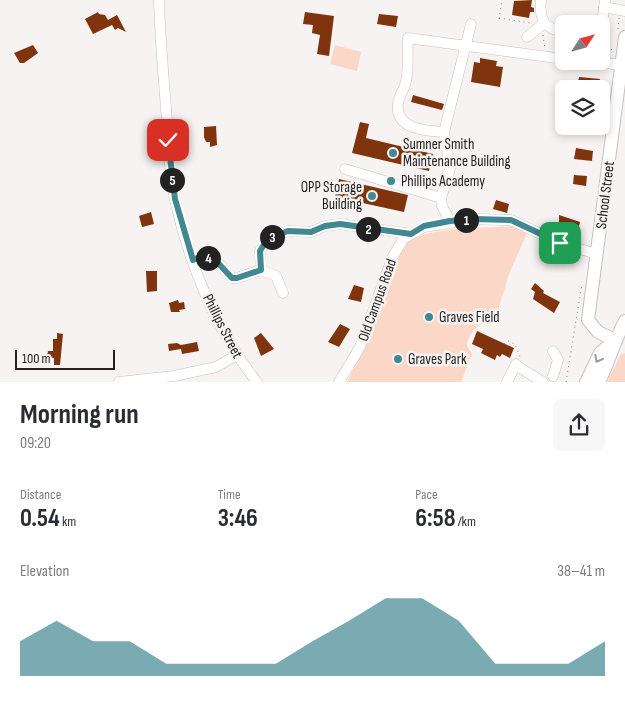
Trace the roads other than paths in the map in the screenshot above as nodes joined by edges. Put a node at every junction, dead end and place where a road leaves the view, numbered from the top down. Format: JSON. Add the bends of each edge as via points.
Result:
{"nodes":[{"id":1,"x":159,"y":0,"type":"edge"},
{"id":2,"x":541,"y":0,"type":"edge"},
{"id":3,"x":604,"y":3,"type":"edge"},
{"id":4,"x":625,"y":11,"type":"edge"},
{"id":5,"x":471,"y":24,"type":"dead end"},
{"id":6,"x":542,"y":24,"type":"junction"},
{"id":7,"x":555,"y":30,"type":"edge"},
{"id":8,"x":527,"y":37,"type":"dead end"},
{"id":9,"x":625,"y":37,"type":"edge"},
{"id":10,"x":464,"y":46,"type":"junction"},
{"id":11,"x":555,"y":57,"type":"edge"},
{"id":12,"x":610,"y":69,"type":"edge"},
{"id":13,"x":622,"y":74,"type":"edge"},
{"id":14,"x":444,"y":132,"type":"junction"},
{"id":15,"x":345,"y":169,"type":"dead end"},
{"id":16,"x":441,"y":198,"type":"junction"},
{"id":17,"x":450,"y":221,"type":"junction"},
{"id":18,"x":411,"y":234,"type":"junction"},
{"id":19,"x":597,"y":254,"type":"junction"},
{"id":20,"x":193,"y":260,"type":"junction"},
{"id":21,"x":261,"y":270,"type":"junction"},
{"id":22,"x":283,"y":293,"type":"dead end"},
{"id":23,"x":625,"y":321,"type":"edge"},
{"id":24,"x":620,"y":342,"type":"edge"},
{"id":25,"x":553,"y":351,"type":"dead end"},
{"id":26,"x":237,"y":355,"type":"junction"},
{"id":27,"x":553,"y":376,"type":"dead end"},
{"id":28,"x":119,"y":382,"type":"edge"},
{"id":29,"x":256,"y":382,"type":"edge"},
{"id":30,"x":339,"y":382,"type":"edge"},
{"id":31,"x":507,"y":382,"type":"edge"},
{"id":32,"x":542,"y":382,"type":"edge"},
{"id":33,"x":586,"y":382,"type":"edge"},
{"id":34,"x":599,"y":382,"type":"edge"}],
"edges":[{"from":1,"to":20,"type":"street","name":"Phillips Street","via":[[170,166],[175,199]]},
{"from":2,"to":6,"type":"street"},
{"from":3,"to":4,"type":"street"},
{"from":5,"to":10,"type":"street"},
{"from":6,"to":7,"type":"street"},
{"from":6,"to":8,"type":"street"},
{"from":9,"to":13,"type":"main road","name":"School Street"},
{"from":10,"to":11,"type":"street"},
{"from":10,"to":14,"type":"street"},
{"from":10,"to":14,"type":"street","via":[[408,38],[406,81],[398,111],[402,121],[425,131]]},
{"from":12,"to":13,"type":"street"},
{"from":13,"to":19,"type":"main road","name":"School Street"},
{"from":14,"to":16,"type":"street","via":[[450,169]]},
{"from":15,"to":16,"type":"street"},
{"from":16,"to":17,"type":"street"},
{"from":17,"to":18,"type":"street","name":"Old Campus Road","via":[[424,226]]},
{"from":17,"to":19,"type":"street","name":"Old Campus Road","via":[[511,220],[560,243]]},
{"from":18,"to":21,"type":"street","via":[[340,224],[311,232],[288,231],[268,238],[260,251]]},
{"from":18,"to":30,"type":"street","name":"Old Campus Road","via":[[404,238],[393,256],[360,347]]},
{"from":19,"to":24,"type":"main road","name":"School Street","via":[[588,320],[598,332]]},
{"from":20,"to":21,"type":"street","via":[[202,256],[219,264],[232,278]]},
{"from":20,"to":26,"type":"street","name":"Phillips Street","via":[[226,338]]},
{"from":21,"to":22,"type":"street","via":[[276,276]]},
{"from":23,"to":24,"type":"main road"},
{"from":24,"to":33,"type":"main road","one_way":true,"via":[[600,353]]},
{"from":24,"to":34,"type":"main road"},
{"from":25,"to":27,"type":"street","via":[[558,360]]},
{"from":26,"to":28,"type":"street","via":[[216,367]]},
{"from":26,"to":29,"type":"street","name":"Phillips Street"},
{"from":31,"to":32,"type":"street","via":[[518,364]]}]}
